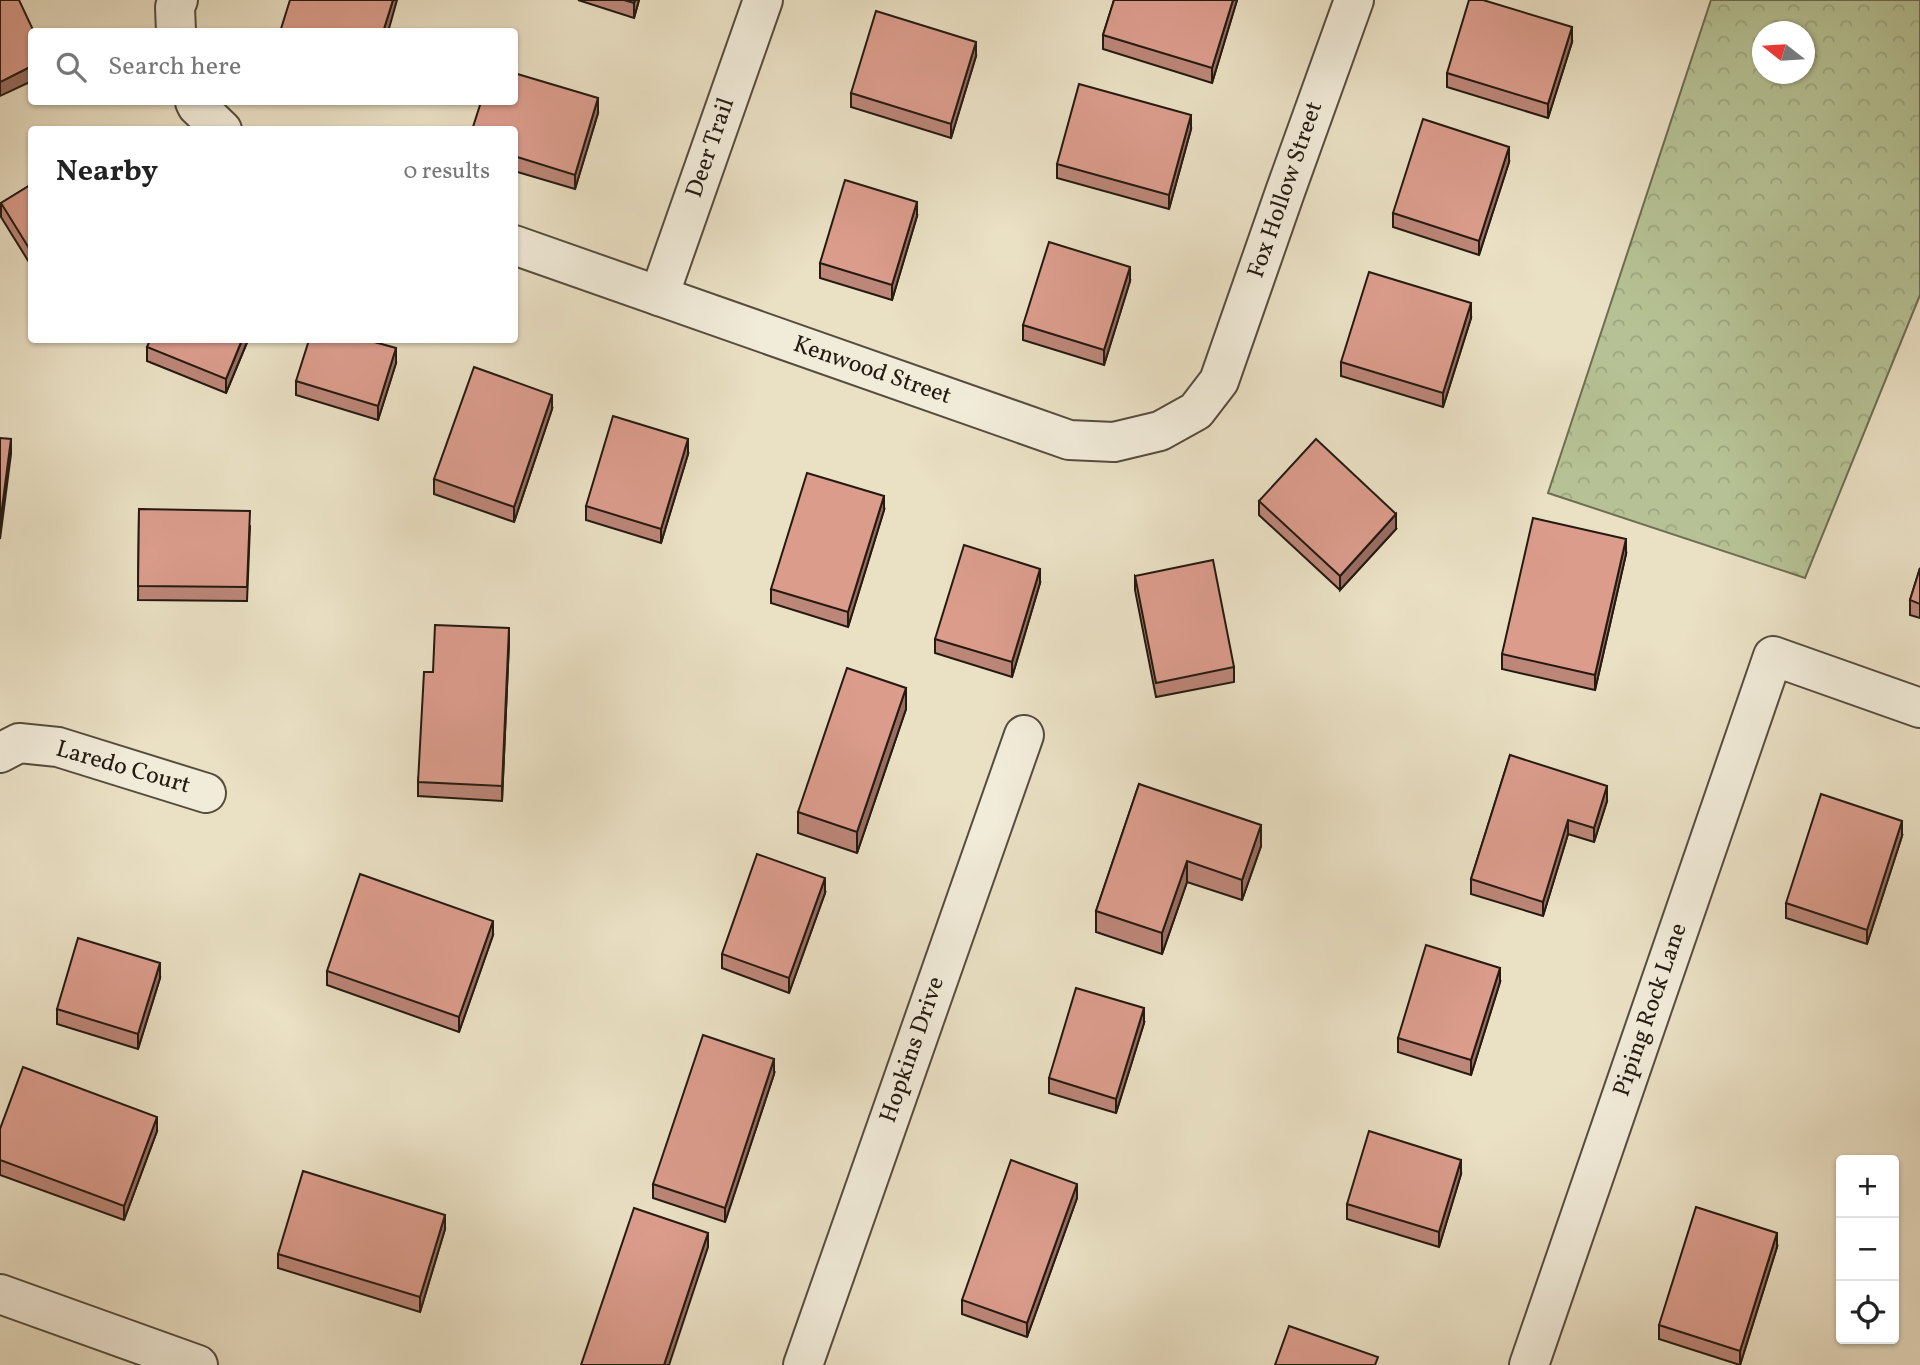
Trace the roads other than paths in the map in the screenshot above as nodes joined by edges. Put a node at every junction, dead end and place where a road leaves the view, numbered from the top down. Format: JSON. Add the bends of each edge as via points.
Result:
{"nodes":[{"id":1,"x":763,"y":0,"type":"edge"},
{"id":2,"x":1354,"y":0,"type":"edge"},
{"id":3,"x":196,"y":105,"type":"edge"},
{"id":4,"x":218,"y":126,"type":"edge"},
{"id":5,"x":518,"y":246,"type":"edge"},
{"id":6,"x":659,"y":296,"type":"junction"},
{"id":7,"x":1219,"y":381,"type":"joint"},
{"id":8,"x":1920,"y":708,"type":"edge"},
{"id":9,"x":1024,"y":735,"type":"dead end"},
{"id":10,"x":0,"y":753,"type":"edge"},
{"id":11,"x":206,"y":793,"type":"dead end"},
{"id":12,"x":0,"y":1294,"type":"edge"},
{"id":13,"x":198,"y":1365,"type":"edge"},
{"id":14,"x":803,"y":1365,"type":"edge"},
{"id":15,"x":1529,"y":1365,"type":"edge"}],
"edges":[{"from":1,"to":6,"type":"street","name":"Deer Trail"},
{"from":2,"to":7,"type":"street","name":"Fox Hollow Street"},
{"from":3,"to":4,"type":"street"},
{"from":5,"to":6,"type":"street","name":"Kenwood Street"},
{"from":6,"to":7,"type":"street","name":"Kenwood Street","via":[[1069,440],[1114,442],[1160,431],[1196,411]]},
{"from":8,"to":15,"type":"street","name":"Piping Rock Lane","via":[[1773,656]]},
{"from":9,"to":14,"type":"street","name":"Hopkins Drive"},
{"from":10,"to":11,"type":"street","name":"Laredo Court","via":[[19,743],[58,747]]},
{"from":12,"to":13,"type":"street"}]}
